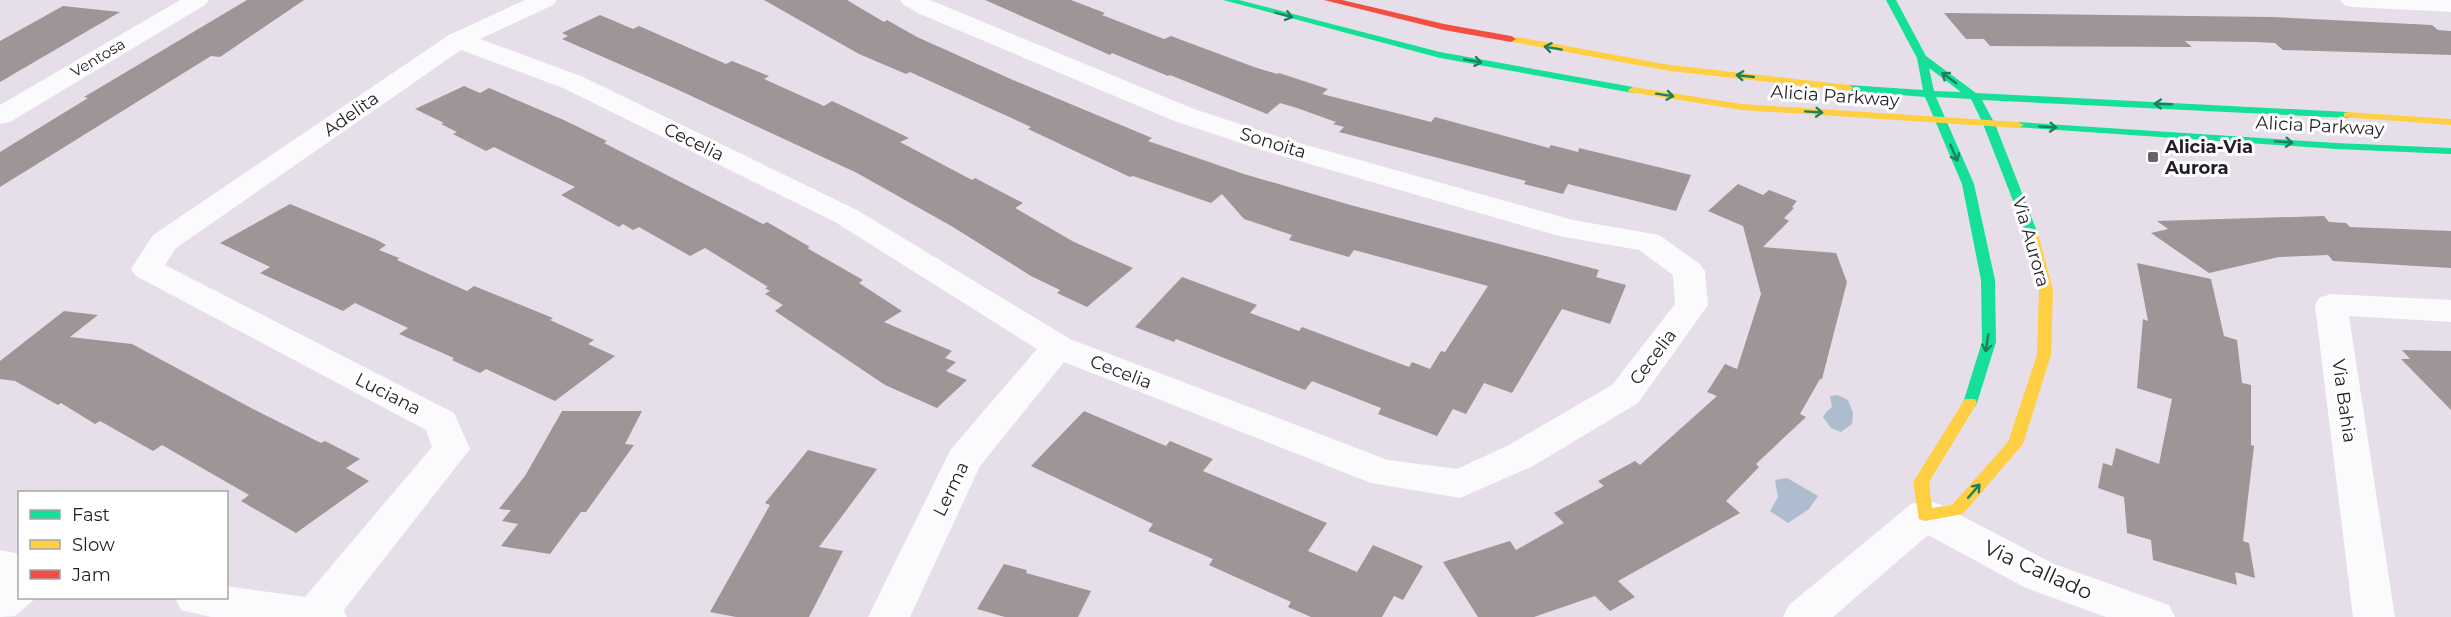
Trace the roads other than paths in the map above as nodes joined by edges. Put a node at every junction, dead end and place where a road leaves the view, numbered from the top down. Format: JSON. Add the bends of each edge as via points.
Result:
{"nodes":[{"id":1,"x":197,"y":0,"type":"edge"},
{"id":2,"x":545,"y":0,"type":"edge"},
{"id":3,"x":912,"y":0,"type":"edge"},
{"id":4,"x":1227,"y":0,"type":"edge"},
{"id":5,"x":1329,"y":0,"type":"edge"},
{"id":6,"x":1891,"y":0,"type":"edge"},
{"id":7,"x":2352,"y":0,"type":"edge"},
{"id":8,"x":2451,"y":5,"type":"edge"},
{"id":9,"x":458,"y":40,"type":"junction"},
{"id":10,"x":1922,"y":58,"type":"junction"},
{"id":11,"x":1929,"y":93,"type":"junction"},
{"id":12,"x":1975,"y":97,"type":"junction"},
{"id":13,"x":0,"y":116,"type":"edge"},
{"id":14,"x":1940,"y":121,"type":"junction"},
{"id":15,"x":2451,"y":122,"type":"edge"},
{"id":16,"x":1989,"y":124,"type":"junction"},
{"id":17,"x":2451,"y":151,"type":"edge"},
{"id":18,"x":164,"y":242,"type":"joint"},
{"id":19,"x":1648,"y":242,"type":"joint"},
{"id":20,"x":2451,"y":311,"type":"edge"},
{"id":21,"x":1058,"y":348,"type":"junction"},
{"id":22,"x":1925,"y":515,"type":"junction"},
{"id":23,"x":0,"y":566,"type":"edge"},
{"id":24,"x":18,"y":570,"type":"edge"},
{"id":25,"x":18,"y":590,"type":"edge"},
{"id":26,"x":209,"y":599,"type":"edge"},
{"id":27,"x":0,"y":604,"type":"edge"},
{"id":28,"x":321,"y":616,"type":"edge"},
{"id":29,"x":889,"y":617,"type":"edge"},
{"id":30,"x":1804,"y":617,"type":"edge"},
{"id":31,"x":2154,"y":617,"type":"edge"},
{"id":32,"x":2374,"y":617,"type":"edge"}],
"edges":[{"from":1,"to":13,"type":"street","name":"Ventosa"},
{"from":2,"to":9,"type":"street","name":"Adelita"},
{"from":3,"to":19,"type":"street","name":"Sonoita","via":[[1184,115],[1275,145],[1570,229]]},
{"from":4,"to":14,"type":"main road","name":"Alicia Parkway","one_way":true,"via":[[1440,55],[1574,80],[1742,107]]},
{"from":11,"to":5,"type":"main road","name":"Alicia Parkway","one_way":true,"via":[[1887,92],[1670,68],[1444,27]]},
{"from":6,"to":10,"type":"main road","name":"Via Aurora"},
{"from":7,"to":8,"type":"street"},
{"from":9,"to":18,"type":"street","name":"Adelita"},
{"from":9,"to":21,"type":"street","name":"Cecelia","via":[[572,82],[846,216]]},
{"from":10,"to":11,"type":"main road","name":"Via Aurora"},
{"from":12,"to":10,"type":"main road","name":"Via Aurora","one_way":true},
{"from":11,"to":12,"type":"main road","name":"Alicia Parkway"},
{"from":11,"to":14,"type":"main road","name":"Via Aurora"},
{"from":15,"to":12,"type":"main road","name":"Alicia Parkway","one_way":true,"via":[[2222,106]]},
{"from":12,"to":16,"type":"main road","name":"Via Aurora"},
{"from":14,"to":16,"type":"main road","name":"Alicia Parkway"},
{"from":14,"to":22,"type":"main road","name":"Via Aurora","one_way":true,"via":[[1968,184],[1988,280],[1989,342],[1969,406],[1921,482]]},
{"from":16,"to":17,"type":"main road","name":"Alicia Parkway","one_way":true},
{"from":22,"to":16,"type":"main road","name":"Via Aurora","one_way":true,"via":[[1957,510],[2015,444],[2044,355],[2046,290],[2029,222]]},
{"from":18,"to":28,"type":"street","name":"Luciana","via":[[147,269],[441,422],[452,450]]},
{"from":19,"to":21,"type":"street","name":"Cecelia","via":[[1689,271],[1692,305],[1625,394],[1520,456],[1460,484],[1384,473]]},
{"from":20,"to":32,"type":"street","name":"Via Bahia","via":[[2331,305]]},
{"from":21,"to":29,"type":"street","name":"Lerma","via":[[964,459]]},
{"from":22,"to":30,"type":"street"},
{"from":22,"to":31,"type":"street","name":"Via Callado","via":[[2040,576]]},
{"from":23,"to":24,"type":"street"},
{"from":25,"to":27,"type":"street"},
{"from":26,"to":28,"type":"street"}]}
